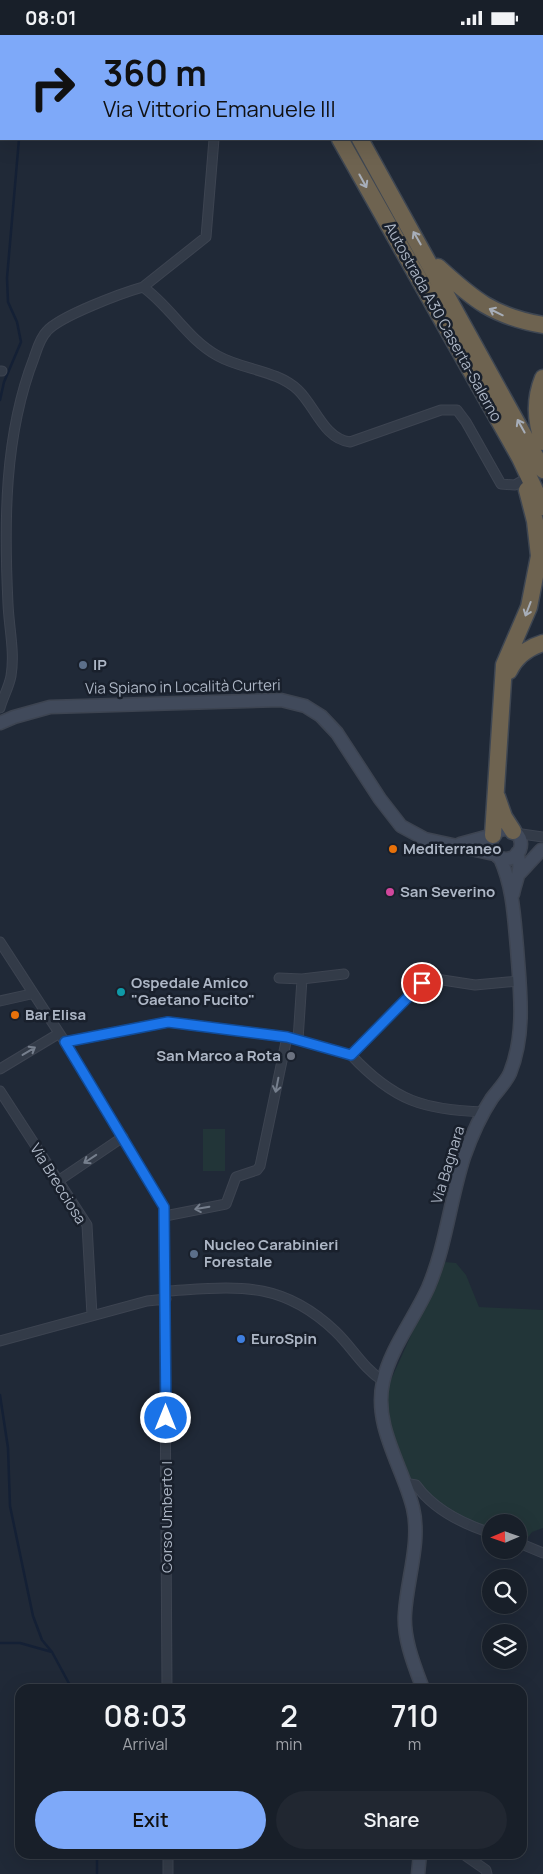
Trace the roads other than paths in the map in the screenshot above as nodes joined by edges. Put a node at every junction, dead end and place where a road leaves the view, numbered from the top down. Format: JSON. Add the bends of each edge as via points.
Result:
{"nodes":[{"id":1,"x":214,"y":140,"type":"edge"},
{"id":2,"x":341,"y":140,"type":"edge"},
{"id":3,"x":361,"y":140,"type":"edge"},
{"id":4,"x":428,"y":257,"type":"junction"},
{"id":5,"x":143,"y":287,"type":"junction"},
{"id":6,"x":543,"y":325,"type":"edge"},
{"id":7,"x":543,"y":378,"type":"edge"},
{"id":8,"x":543,"y":442,"type":"edge"},
{"id":9,"x":520,"y":459,"type":"junction"},
{"id":10,"x":543,"y":470,"type":"edge"},
{"id":11,"x":520,"y":482,"type":"dead end"},
{"id":12,"x":543,"y":507,"type":"edge"},
{"id":13,"x":543,"y":643,"type":"edge"},
{"id":14,"x":502,"y":687,"type":"junction"},
{"id":15,"x":0,"y":708,"type":"edge"},
{"id":16,"x":0,"y":723,"type":"edge"},
{"id":17,"x":497,"y":795,"type":"junction"},
{"id":18,"x":493,"y":815,"type":"junction"},
{"id":19,"x":514,"y":832,"type":"junction"},
{"id":20,"x":494,"y":835,"type":"junction"},
{"id":21,"x":543,"y":837,"type":"edge"},
{"id":22,"x":470,"y":842,"type":"junction"},
{"id":23,"x":455,"y":845,"type":"junction"},
{"id":24,"x":542,"y":850,"type":"edge"},
{"id":25,"x":518,"y":853,"type":"junction"},
{"id":26,"x":497,"y":856,"type":"junction"},
{"id":27,"x":520,"y":873,"type":"junction"},
{"id":28,"x":513,"y":897,"type":"junction"},
{"id":29,"x":0,"y":942,"type":"edge"},
{"id":30,"x":344,"y":974,"type":"dead end"},
{"id":31,"x":279,"y":978,"type":"dead end"},
{"id":32,"x":302,"y":979,"type":"junction"},
{"id":33,"x":519,"y":981,"type":"junction"},
{"id":34,"x":31,"y":994,"type":"junction"},
{"id":35,"x":0,"y":1001,"type":"edge"},
{"id":36,"x":58,"y":1034,"type":"junction"},
{"id":37,"x":287,"y":1037,"type":"junction"},
{"id":38,"x":298,"y":1040,"type":"junction"},
{"id":39,"x":65,"y":1042,"type":"junction"},
{"id":40,"x":351,"y":1055,"type":"junction"},
{"id":41,"x":0,"y":1069,"type":"edge"},
{"id":42,"x":0,"y":1091,"type":"edge"},
{"id":43,"x":484,"y":1112,"type":"junction"},
{"id":44,"x":123,"y":1137,"type":"junction"},
{"id":45,"x":58,"y":1181,"type":"junction"},
{"id":46,"x":165,"y":1216,"type":"junction"},
{"id":47,"x":166,"y":1295,"type":"junction"},
{"id":48,"x":92,"y":1315,"type":"junction"},
{"id":49,"x":4,"y":1340,"type":"edge"},
{"id":50,"x":383,"y":1381,"type":"junction"},
{"id":51,"x":404,"y":1483,"type":"junction"},
{"id":52,"x":482,"y":1530,"type":"edge"},
{"id":53,"x":528,"y":1547,"type":"edge"},
{"id":54,"x":543,"y":1553,"type":"edge"},
{"id":55,"x":167,"y":1684,"type":"edge"},
{"id":56,"x":421,"y":1684,"type":"edge"},
{"id":57,"x":168,"y":1859,"type":"edge"},
{"id":58,"x":420,"y":1859,"type":"edge"},
{"id":59,"x":470,"y":1859,"type":"edge"},
{"id":60,"x":168,"y":1874,"type":"edge"},
{"id":61,"x":418,"y":1874,"type":"edge"},
{"id":62,"x":487,"y":1874,"type":"edge"}],
"edges":[{"from":1,"to":5,"type":"street","via":[[206,237]]},
{"from":2,"to":9,"type":"highway","name":"Autostrada A30 Caserta-Salerno","one_way":true},
{"from":4,"to":3,"type":"highway","name":"Autostrada A30 Caserta-Salerno","one_way":true},
{"from":6,"to":4,"type":"highway","one_way":true,"via":[[503,315],[478,302]]},
{"from":10,"to":4,"type":"highway","name":"Autostrada A30 Caserta-Salerno","one_way":true},
{"from":5,"to":11,"type":"street","via":[[198,343],[220,357],[287,381],[340,441],[350,442],[441,410],[456,410],[466,421],[501,484]]},
{"from":5,"to":15,"type":"street","via":[[52,326],[45,332],[26,377],[9,476],[7,574],[12,662],[11,678]]},
{"from":7,"to":8,"type":"highway","via":[[536,408]]},
{"from":9,"to":12,"type":"highway","name":"Autostrada A30 Caserta-Salerno"},
{"from":9,"to":14,"type":"highway","one_way":true,"via":[[535,521],[539,556],[529,607],[504,665]]},
{"from":13,"to":14,"type":"highway","via":[[526,650],[514,660]]},
{"from":14,"to":17,"type":"highway"},
{"from":16,"to":23,"type":"main road","name":"Via Spiano in Località Curteri","via":[[50,707],[281,700],[305,706],[321,716],[337,733],[401,826],[426,839]]},
{"from":17,"to":18,"type":"highway"},
{"from":17,"to":19,"type":"highway","via":[[504,817]]},
{"from":18,"to":20,"type":"highway"},
{"from":18,"to":22,"type":"main road","via":[[484,830]]},
{"from":19,"to":20,"type":"main road","via":[[501,830]]},
{"from":19,"to":21,"type":"street"},
{"from":19,"to":25,"type":"main road","via":[[520,840]]},
{"from":20,"to":22,"type":"main road","name":"Via Spiano in Località Curteri"},
{"from":20,"to":26,"type":"main road","via":[[491,845]]},
{"from":22,"to":23,"type":"main road","name":"Via Spiano in Località Curteri"},
{"from":23,"to":26,"type":"main road","name":"Via Spiano in Località Curteri"},
{"from":24,"to":25,"type":"street"},
{"from":24,"to":27,"type":"main road"},
{"from":25,"to":26,"type":"main road","via":[[508,859]]},
{"from":25,"to":27,"type":"main road","name":"Via Bagnara"},
{"from":26,"to":28,"type":"main road","name":"Via Bagnara"},
{"from":27,"to":28,"type":"main road","name":"Via Bagnara"},
{"from":28,"to":33,"type":"main road","name":"Via Bagnara"},
{"from":29,"to":34,"type":"street","name":"Corso Umberto I"},
{"from":30,"to":32,"type":"street"},
{"from":31,"to":32,"type":"street"},
{"from":32,"to":38,"type":"street"},
{"from":33,"to":40,"type":"street","via":[[475,985],[436,979],[425,981]]},
{"from":33,"to":43,"type":"main road","name":"Via Bagnara","via":[[520,1026],[515,1059],[509,1076]]},
{"from":34,"to":35,"type":"street"},
{"from":34,"to":36,"type":"street","name":"Corso Umberto I"},
{"from":36,"to":39,"type":"street","name":"Corso Umberto I"},
{"from":41,"to":36,"type":"street","one_way":true},
{"from":37,"to":38,"type":"street"},
{"from":37,"to":39,"type":"street","via":[[168,1022]]},
{"from":37,"to":46,"type":"street","one_way":true,"via":[[262,1163],[256,1170],[236,1177],[226,1204]]},
{"from":38,"to":40,"type":"street"},
{"from":39,"to":44,"type":"street","name":"Corso Umberto I"},
{"from":40,"to":43,"type":"street","via":[[377,1079],[413,1102],[448,1111]]},
{"from":42,"to":45,"type":"street","name":"Via Brecciosa"},
{"from":43,"to":50,"type":"main road","name":"Via Bagnara","via":[[464,1158],[441,1252],[428,1288]]},
{"from":44,"to":45,"type":"street","one_way":true},
{"from":44,"to":46,"type":"street","name":"Corso Umberto I","via":[[161,1200]]},
{"from":45,"to":48,"type":"street","name":"Via Brecciosa","via":[[87,1225]]},
{"from":46,"to":47,"type":"street","name":"Corso Umberto I"},
{"from":47,"to":48,"type":"street"},
{"from":47,"to":50,"type":"street","via":[[231,1287],[289,1298],[316,1313],[370,1373]]},
{"from":47,"to":55,"type":"street","name":"Corso Umberto I"},
{"from":48,"to":49,"type":"street"},
{"from":50,"to":51,"type":"main road","name":"Via Bagnara","via":[[380,1399],[383,1419]]},
{"from":51,"to":52,"type":"street","via":[[416,1485],[425,1498],[464,1524]]},
{"from":51,"to":56,"type":"main road","name":"Via Bagnara","via":[[415,1525],[405,1621],[408,1644]]},
{"from":53,"to":54,"type":"street"},
{"from":57,"to":60,"type":"street"},
{"from":58,"to":61,"type":"main road"},
{"from":59,"to":62,"type":"street"}]}
